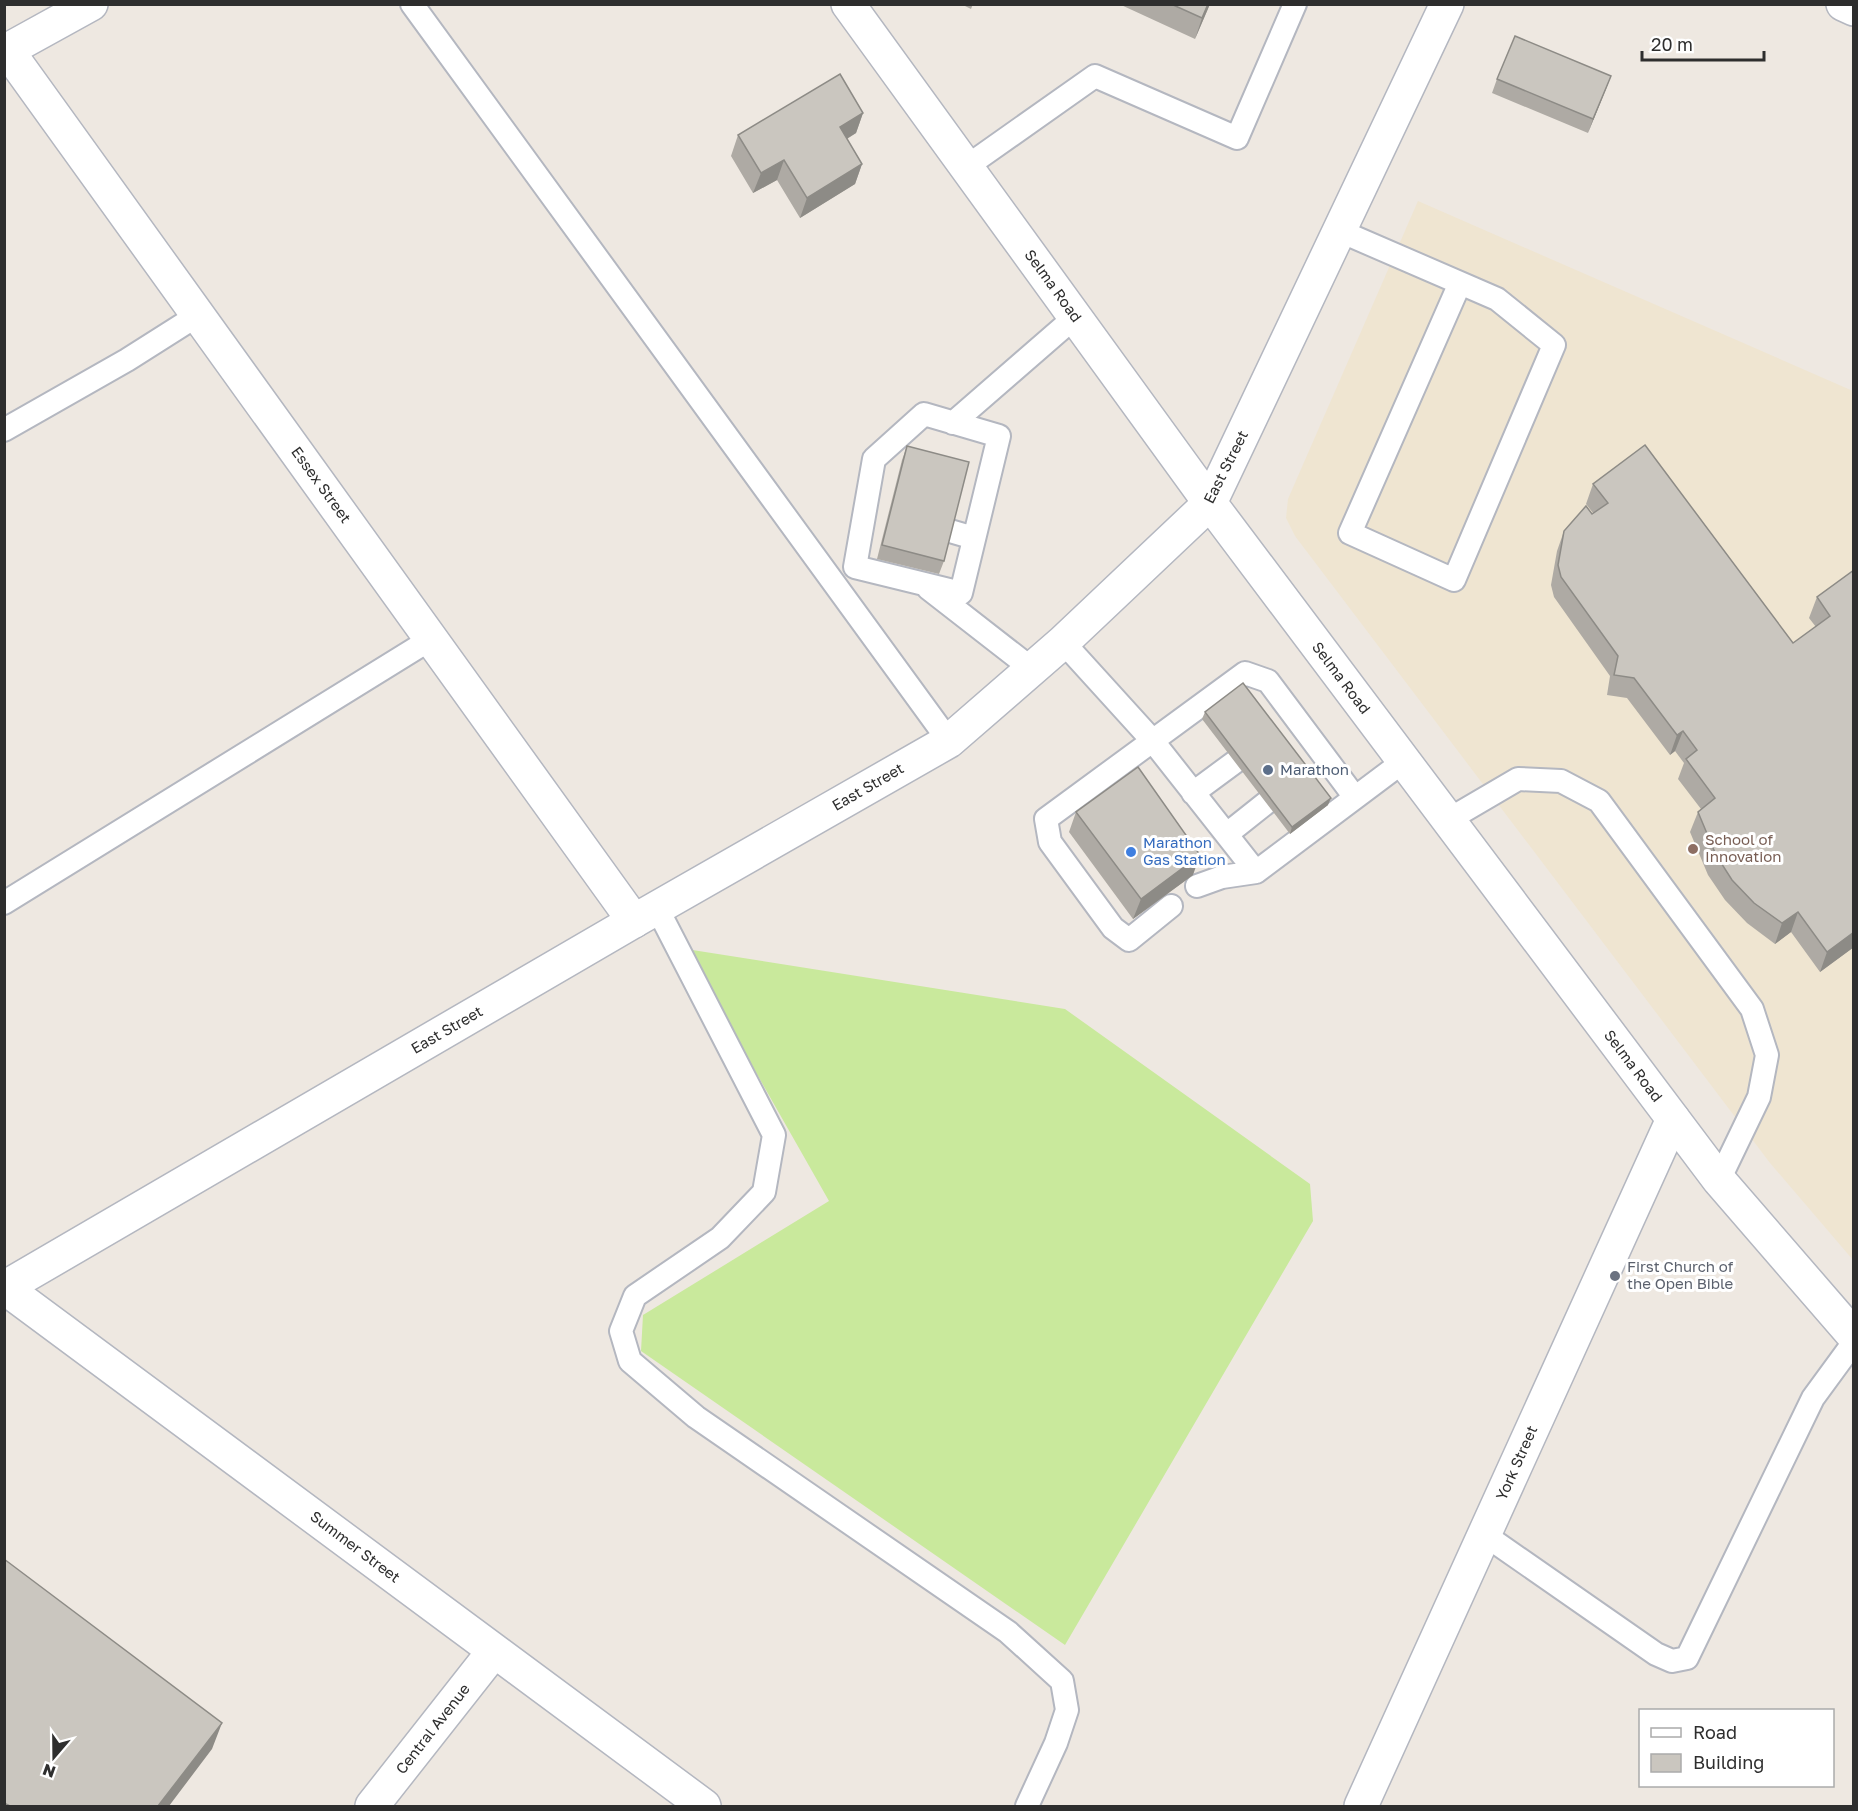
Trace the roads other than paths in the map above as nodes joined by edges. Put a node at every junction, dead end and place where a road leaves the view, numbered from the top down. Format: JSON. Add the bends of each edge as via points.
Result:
{"nodes":[{"id":1,"x":91,"y":4,"type":"edge"},
{"id":2,"x":412,"y":4,"type":"edge"},
{"id":3,"x":848,"y":4,"type":"edge"},
{"id":4,"x":1295,"y":4,"type":"edge"},
{"id":5,"x":1447,"y":4,"type":"edge"},
{"id":6,"x":1843,"y":4,"type":"edge"},
{"id":7,"x":1854,"y":9,"type":"edge"},
{"id":8,"x":6,"y":51,"type":"edge"},
{"id":9,"x":966,"y":167,"type":"junction"},
{"id":10,"x":1340,"y":231,"type":"junction"},
{"id":11,"x":1460,"y":283,"type":"junction"},
{"id":12,"x":198,"y":315,"type":"junction"},
{"id":13,"x":1075,"y":317,"type":"junction"},
{"id":14,"x":953,"y":423,"type":"junction"},
{"id":15,"x":4,"y":430,"type":"edge"},
{"id":16,"x":1210,"y":504,"type":"junction"},
{"id":17,"x":950,"y":531,"type":"edge"},
{"id":18,"x":974,"y":538,"type":"junction"},
{"id":19,"x":924,"y":585,"type":"junction"},
{"id":20,"x":431,"y":639,"type":"junction"},
{"id":21,"x":1063,"y":642,"type":"junction"},
{"id":22,"x":1032,"y":669,"type":"junction"},
{"id":23,"x":1152,"y":740,"type":"junction"},
{"id":24,"x":949,"y":741,"type":"junction"},
{"id":25,"x":1404,"y":761,"type":"junction"},
{"id":26,"x":1235,"y":762,"type":"edge"},
{"id":27,"x":1193,"y":793,"type":"junction"},
{"id":28,"x":1354,"y":796,"type":"junction"},
{"id":29,"x":1266,"y":803,"type":"edge"},
{"id":30,"x":1448,"y":820,"type":"junction"},
{"id":31,"x":1227,"y":834,"type":"junction"},
{"id":32,"x":1256,"y":872,"type":"junction"},
{"id":33,"x":1197,"y":886,"type":"edge"},
{"id":34,"x":4,"y":903,"type":"edge"},
{"id":35,"x":1171,"y":906,"type":"edge"},
{"id":36,"x":646,"y":914,"type":"junction"},
{"id":37,"x":1673,"y":1119,"type":"junction"},
{"id":38,"x":1719,"y":1180,"type":"junction"},
{"id":39,"x":5,"y":1288,"type":"edge"},
{"id":40,"x":1854,"y":1336,"type":"edge"},
{"id":41,"x":1854,"y":1342,"type":"edge"},
{"id":42,"x":1485,"y":1535,"type":"junction"},
{"id":43,"x":494,"y":1651,"type":"junction"},
{"id":44,"x":372,"y":1806,"type":"edge"},
{"id":45,"x":704,"y":1806,"type":"edge"},
{"id":46,"x":1028,"y":1806,"type":"edge"},
{"id":47,"x":1361,"y":1806,"type":"edge"}],
"edges":[{"from":1,"to":8,"type":"street"},
{"from":2,"to":24,"type":"lane"},
{"from":3,"to":9,"type":"street","name":"Selma Road"},
{"from":4,"to":9,"type":"lane","via":[[1237,138],[1095,76]]},
{"from":5,"to":10,"type":"street","name":"East Street"},
{"from":6,"to":7,"type":"street"},
{"from":8,"to":12,"type":"street","name":"Essex Street"},
{"from":9,"to":13,"type":"street","name":"Selma Road"},
{"from":10,"to":11,"type":"lane"},
{"from":10,"to":16,"type":"street","name":"East Street"},
{"from":11,"to":11,"type":"lane","via":[[1497,299],[1554,345],[1454,580],[1350,533]]},
{"from":12,"to":15,"type":"lane","via":[[128,360]]},
{"from":12,"to":20,"type":"street","name":"Essex Street"},
{"from":13,"to":14,"type":"lane"},
{"from":13,"to":16,"type":"street","name":"Selma Road"},
{"from":14,"to":18,"type":"lane","via":[[999,436]]},
{"from":14,"to":19,"type":"lane","via":[[924,414],[874,459],[877,515],[855,567]]},
{"from":16,"to":21,"type":"street","name":"East Street"},
{"from":16,"to":25,"type":"street","name":"Selma Road"},
{"from":17,"to":18,"type":"lane"},
{"from":18,"to":19,"type":"lane","via":[[961,592]]},
{"from":19,"to":22,"type":"lane"},
{"from":20,"to":34,"type":"lane"},
{"from":20,"to":36,"type":"street","name":"Essex Street"},
{"from":21,"to":22,"type":"street","name":"East Street"},
{"from":21,"to":23,"type":"lane"},
{"from":22,"to":24,"type":"street","name":"East Street"},
{"from":23,"to":27,"type":"lane"},
{"from":23,"to":28,"type":"lane","via":[[1245,673],[1268,681],[1287,722],[1318,764]]},
{"from":23,"to":35,"type":"lane","via":[[1046,819],[1050,842],[1113,928],[1129,940]]},
{"from":24,"to":36,"type":"street","name":"East Street"},
{"from":25,"to":28,"type":"lane"},
{"from":25,"to":30,"type":"street","name":"Selma Road"},
{"from":26,"to":27,"type":"lane"},
{"from":27,"to":31,"type":"lane"},
{"from":28,"to":32,"type":"lane"},
{"from":29,"to":31,"type":"lane"},
{"from":30,"to":37,"type":"street","name":"Selma Road"},
{"from":30,"to":38,"type":"lane","via":[[1518,778],[1561,781],[1599,801],[1752,1009],[1767,1055],[1759,1097]]},
{"from":31,"to":32,"type":"lane"},
{"from":32,"to":33,"type":"lane"},
{"from":36,"to":39,"type":"street","name":"East Street"},
{"from":36,"to":46,"type":"lane","via":[[774,1135],[764,1192],[720,1238],[634,1296],[621,1331],[630,1361],[696,1416],[1008,1632],[1062,1681],[1067,1710]]},
{"from":37,"to":38,"type":"street","name":"Selma Road"},
{"from":37,"to":42,"type":"street","name":"York Street"},
{"from":38,"to":40,"type":"street","name":"Selma Road"},
{"from":39,"to":43,"type":"street","name":"Summer Street"},
{"from":41,"to":42,"type":"lane","via":[[1813,1398],[1688,1658],[1672,1661],[1656,1654]]},
{"from":42,"to":47,"type":"street","name":"York Street"},
{"from":43,"to":44,"type":"street","name":"Central Avenue"},
{"from":43,"to":45,"type":"street","name":"Summer Street"}]}
